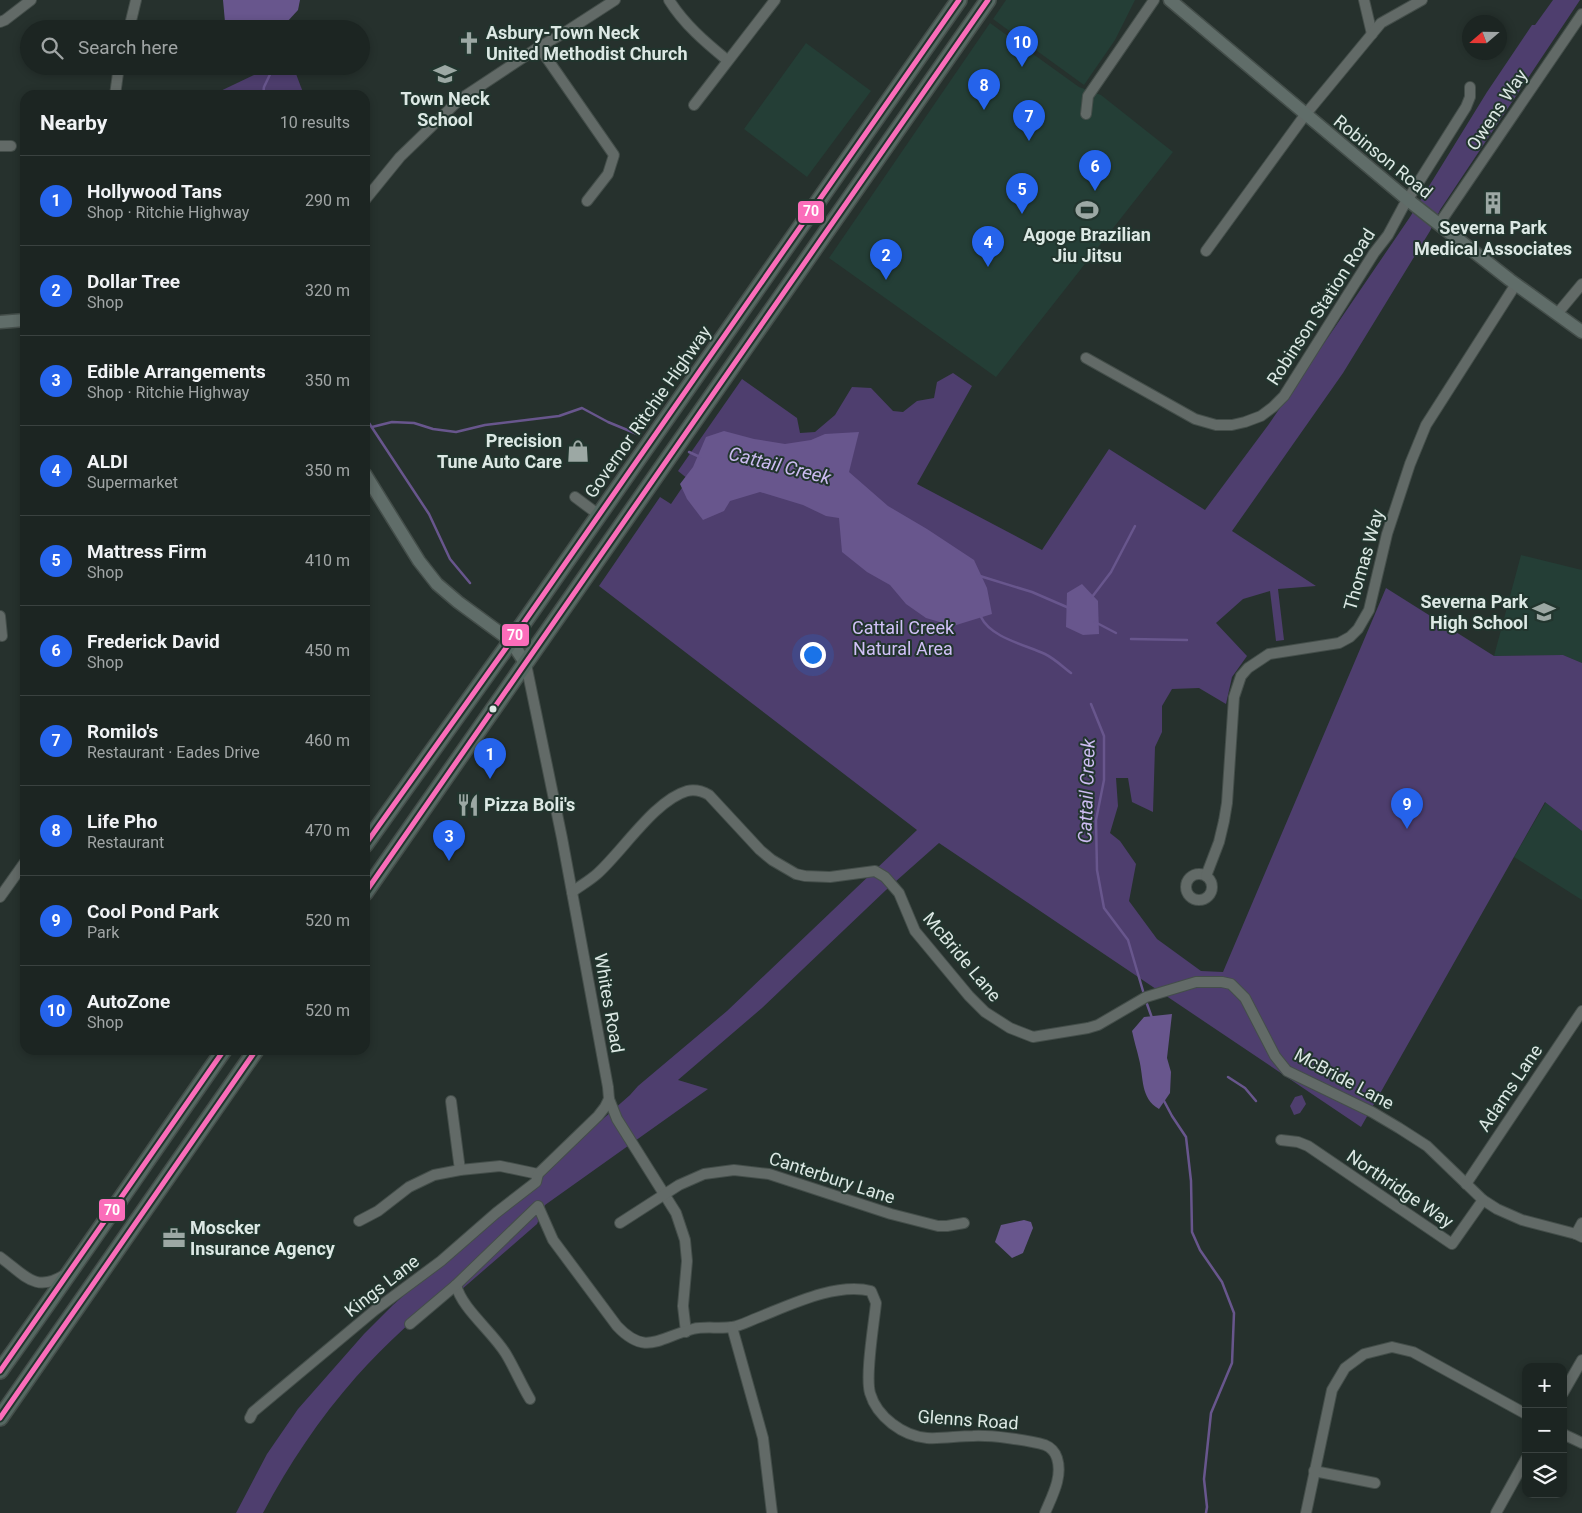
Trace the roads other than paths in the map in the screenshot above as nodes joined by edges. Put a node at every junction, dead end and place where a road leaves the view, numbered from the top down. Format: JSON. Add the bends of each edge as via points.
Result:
{"nodes":[{"id":1,"x":31,"y":0,"type":"edge"},
{"id":2,"x":136,"y":0,"type":"edge"},
{"id":3,"x":615,"y":0,"type":"edge"},
{"id":4,"x":669,"y":0,"type":"edge"},
{"id":5,"x":775,"y":0,"type":"edge"},
{"id":6,"x":959,"y":0,"type":"edge"},
{"id":7,"x":988,"y":0,"type":"edge"},
{"id":8,"x":1154,"y":0,"type":"edge"},
{"id":9,"x":1170,"y":0,"type":"edge"},
{"id":10,"x":1364,"y":0,"type":"edge"},
{"id":11,"x":1422,"y":0,"type":"edge"},
{"id":12,"x":1582,"y":14,"type":"edge"},
{"id":13,"x":131,"y":20,"type":"edge"},
{"id":14,"x":0,"y":22,"type":"edge"},
{"id":15,"x":1372,"y":34,"type":"junction"},
{"id":16,"x":540,"y":46,"type":"junction"},
{"id":17,"x":727,"y":60,"type":"junction"},
{"id":18,"x":118,"y":75,"type":"edge"},
{"id":19,"x":1470,"y":87,"type":"dead end"},
{"id":20,"x":116,"y":90,"type":"edge"},
{"id":21,"x":694,"y":105,"type":"dead end"},
{"id":22,"x":1086,"y":114,"type":"dead end"},
{"id":23,"x":1305,"y":115,"type":"junction"},
{"id":24,"x":370,"y":194,"type":"edge"},
{"id":25,"x":1408,"y":200,"type":"junction"},
{"id":26,"x":587,"y":201,"type":"dead end"},
{"id":27,"x":1439,"y":224,"type":"junction"},
{"id":28,"x":1206,"y":251,"type":"dead end"},
{"id":29,"x":1516,"y":284,"type":"junction"},
{"id":30,"x":1582,"y":284,"type":"edge"},
{"id":31,"x":1557,"y":314,"type":"junction"},
{"id":32,"x":20,"y":320,"type":"edge"},
{"id":33,"x":0,"y":322,"type":"edge"},
{"id":34,"x":1582,"y":332,"type":"edge"},
{"id":35,"x":1086,"y":358,"type":"dead end"},
{"id":36,"x":370,"y":482,"type":"edge"},
{"id":37,"x":575,"y":497,"type":"dead end"},
{"id":38,"x":599,"y":515,"type":"junction"},
{"id":39,"x":0,"y":616,"type":"edge"},
{"id":40,"x":2,"y":636,"type":"dead end"},
{"id":41,"x":511,"y":641,"type":"junction"},
{"id":42,"x":526,"y":664,"type":"junction"},
{"id":43,"x":370,"y":838,"type":"edge"},
{"id":44,"x":20,"y":869,"type":"edge"},
{"id":45,"x":1206,"y":876,"type":"dead end"},
{"id":46,"x":370,"y":886,"type":"edge"},
{"id":47,"x":572,"y":892,"type":"junction"},
{"id":48,"x":0,"y":897,"type":"edge"},
{"id":49,"x":1582,"y":1011,"type":"edge"},
{"id":50,"x":221,"y":1055,"type":"edge"},
{"id":51,"x":253,"y":1055,"type":"edge"},
{"id":52,"x":608,"y":1099,"type":"junction"},
{"id":53,"x":451,"y":1100,"type":"dead end"},
{"id":54,"x":1281,"y":1140,"type":"dead end"},
{"id":55,"x":460,"y":1170,"type":"junction"},
{"id":56,"x":537,"y":1178,"type":"junction"},
{"id":57,"x":1466,"y":1184,"type":"junction"},
{"id":58,"x":664,"y":1194,"type":"junction"},
{"id":59,"x":1483,"y":1200,"type":"junction"},
{"id":60,"x":118,"y":1202,"type":"junction"},
{"id":61,"x":140,"y":1218,"type":"junction"},
{"id":62,"x":359,"y":1221,"type":"dead end"},
{"id":63,"x":620,"y":1223,"type":"dead end"},
{"id":64,"x":964,"y":1223,"type":"dead end"},
{"id":65,"x":1582,"y":1223,"type":"edge"},
{"id":66,"x":1579,"y":1236,"type":"edge"},
{"id":67,"x":0,"y":1257,"type":"edge"},
{"id":68,"x":71,"y":1271,"type":"junction"},
{"id":69,"x":456,"y":1285,"type":"junction"},
{"id":70,"x":410,"y":1324,"type":"dead end"},
{"id":71,"x":732,"y":1327,"type":"junction"},
{"id":72,"x":686,"y":1332,"type":"junction"},
{"id":73,"x":1582,"y":1360,"type":"edge"},
{"id":74,"x":0,"y":1371,"type":"edge"},
{"id":75,"x":1567,"y":1386,"type":"edge"},
{"id":76,"x":530,"y":1399,"type":"dead end"},
{"id":77,"x":1522,"y":1412,"type":"edge"},
{"id":78,"x":0,"y":1418,"type":"edge"},
{"id":79,"x":250,"y":1418,"type":"dead end"},
{"id":80,"x":1567,"y":1436,"type":"edge"},
{"id":81,"x":1582,"y":1443,"type":"edge"},
{"id":82,"x":1522,"y":1466,"type":"edge"},
{"id":83,"x":1314,"y":1471,"type":"junction"},
{"id":84,"x":1375,"y":1483,"type":"dead end"},
{"id":85,"x":772,"y":1513,"type":"edge"},
{"id":86,"x":1045,"y":1513,"type":"edge"},
{"id":87,"x":1306,"y":1513,"type":"edge"},
{"id":88,"x":1496,"y":1513,"type":"edge"}],
"edges":[{"from":1,"to":14,"type":"street"},
{"from":2,"to":13,"type":"street"},
{"from":3,"to":16,"type":"street"},
{"from":4,"to":17,"type":"street","via":[[697,35]]},
{"from":5,"to":17,"type":"street"},
{"from":6,"to":38,"type":"highway","name":"Governor Ritchie Highway"},
{"from":7,"to":42,"type":"highway"},
{"from":8,"to":22,"type":"street","via":[[1088,96]]},
{"from":9,"to":23,"type":"main road","name":"Robinson Road"},
{"from":10,"to":15,"type":"street"},
{"from":11,"to":15,"type":"street","via":[[1381,23]]},
{"from":12,"to":27,"type":"street","name":"Owens Way"},
{"from":15,"to":23,"type":"street"},
{"from":16,"to":24,"type":"street","via":[[459,100],[400,157]]},
{"from":16,"to":26,"type":"street","via":[[614,155],[608,174]]},
{"from":17,"to":21,"type":"street"},
{"from":18,"to":20,"type":"street"},
{"from":19,"to":25,"type":"street","name":"Robinson Station Road","via":[[1466,107]]},
{"from":23,"to":25,"type":"main road","name":"Robinson Road"},
{"from":23,"to":28,"type":"street"},
{"from":25,"to":27,"type":"main road","name":"Robinson Road"},
{"from":25,"to":35,"type":"street","name":"Robinson Station Road","via":[[1284,396],[1261,416],[1232,425],[1206,423],[1182,414]]},
{"from":27,"to":29,"type":"main road","name":"Robinson Road"},
{"from":29,"to":31,"type":"main road","name":"Robinson Road"},
{"from":29,"to":45,"type":"street","name":"Thomas Way","via":[[1418,442],[1386,534],[1369,610],[1363,622],[1350,638],[1340,643],[1268,654],[1241,676],[1234,697],[1223,827]]},
{"from":30,"to":31,"type":"street"},
{"from":31,"to":34,"type":"main road","name":"Robinson Road"},
{"from":32,"to":33,"type":"main road"},
{"from":36,"to":41,"type":"main road","via":[[437,584]]},
{"from":37,"to":38,"type":"street"},
{"from":38,"to":41,"type":"highway","name":"Governor Ritchie Highway"},
{"from":39,"to":40,"type":"street"},
{"from":41,"to":42,"type":"main road"},
{"from":41,"to":43,"type":"highway","name":"Governor Ritchie Highway"},
{"from":42,"to":46,"type":"highway"},
{"from":42,"to":47,"type":"street","name":"Whites Road"},
{"from":44,"to":48,"type":"street"},
{"from":47,"to":52,"type":"street","name":"Whites Road"},
{"from":47,"to":57,"type":"street","name":"McBride Lane","via":[[597,874],[660,808],[688,790],[697,790],[709,796],[760,850],[796,874],[830,877],[875,871],[885,877],[899,893],[915,930],[969,996],[993,1019],[1022,1034],[1034,1037],[1088,1028],[1146,997],[1196,982],[1231,984],[1245,998],[1275,1056],[1287,1071],[1399,1128],[1434,1152]]},
{"from":49,"to":57,"type":"street","name":"Adams Lane"},
{"from":50,"to":60,"type":"highway"},
{"from":51,"to":61,"type":"highway"},
{"from":52,"to":56,"type":"street","name":"Kings Lane","via":[[598,1116]]},
{"from":52,"to":58,"type":"street","name":"Whites Road"},
{"from":53,"to":55,"type":"street"},
{"from":54,"to":59,"type":"street","name":"Northridge Way","via":[[1308,1146],[1452,1244]]},
{"from":55,"to":56,"type":"street","via":[[500,1166]]},
{"from":55,"to":62,"type":"street","via":[[434,1176],[409,1187]]},
{"from":56,"to":79,"type":"street","name":"Kings Lane","via":[[441,1262],[375,1310],[253,1412]]},
{"from":57,"to":59,"type":"street","name":"McBride Lane"},
{"from":58,"to":63,"type":"street","name":"Canterbury Lane"},
{"from":58,"to":64,"type":"street","name":"Canterbury Lane","via":[[711,1172],[753,1171],[938,1226]]},
{"from":58,"to":72,"type":"street","name":"Whites Road","via":[[676,1213],[685,1240],[687,1261],[683,1306]]},
{"from":59,"to":66,"type":"street","name":"McBride Lane","via":[[1522,1220]]},
{"from":60,"to":61,"type":"highway"},
{"from":60,"to":68,"type":"highway"},
{"from":61,"to":78,"type":"highway"},
{"from":65,"to":66,"type":"street"},
{"from":67,"to":68,"type":"street","via":[[32,1282],[51,1282]]},
{"from":68,"to":74,"type":"highway"},
{"from":69,"to":70,"type":"street"},
{"from":69,"to":72,"type":"street","via":[[538,1206],[553,1240],[626,1336],[634,1341],[652,1343]]},
{"from":69,"to":76,"type":"street","via":[[464,1304],[506,1354]]},
{"from":71,"to":72,"type":"street"},
{"from":71,"to":85,"type":"street","via":[[763,1438]]},
{"from":71,"to":86,"type":"street","name":"Glenns Road","via":[[819,1294],[861,1288],[871,1291],[876,1303],[869,1388],[880,1411],[899,1428],[928,1438],[975,1436],[1046,1446],[1054,1452],[1058,1481]]},
{"from":73,"to":75,"type":"street"},
{"from":77,"to":83,"type":"street","via":[[1419,1354],[1392,1347],[1374,1351],[1345,1368],[1332,1390]]},
{"from":80,"to":81,"type":"street"},
{"from":82,"to":88,"type":"street"},
{"from":83,"to":84,"type":"street"},
{"from":83,"to":87,"type":"street"}]}
